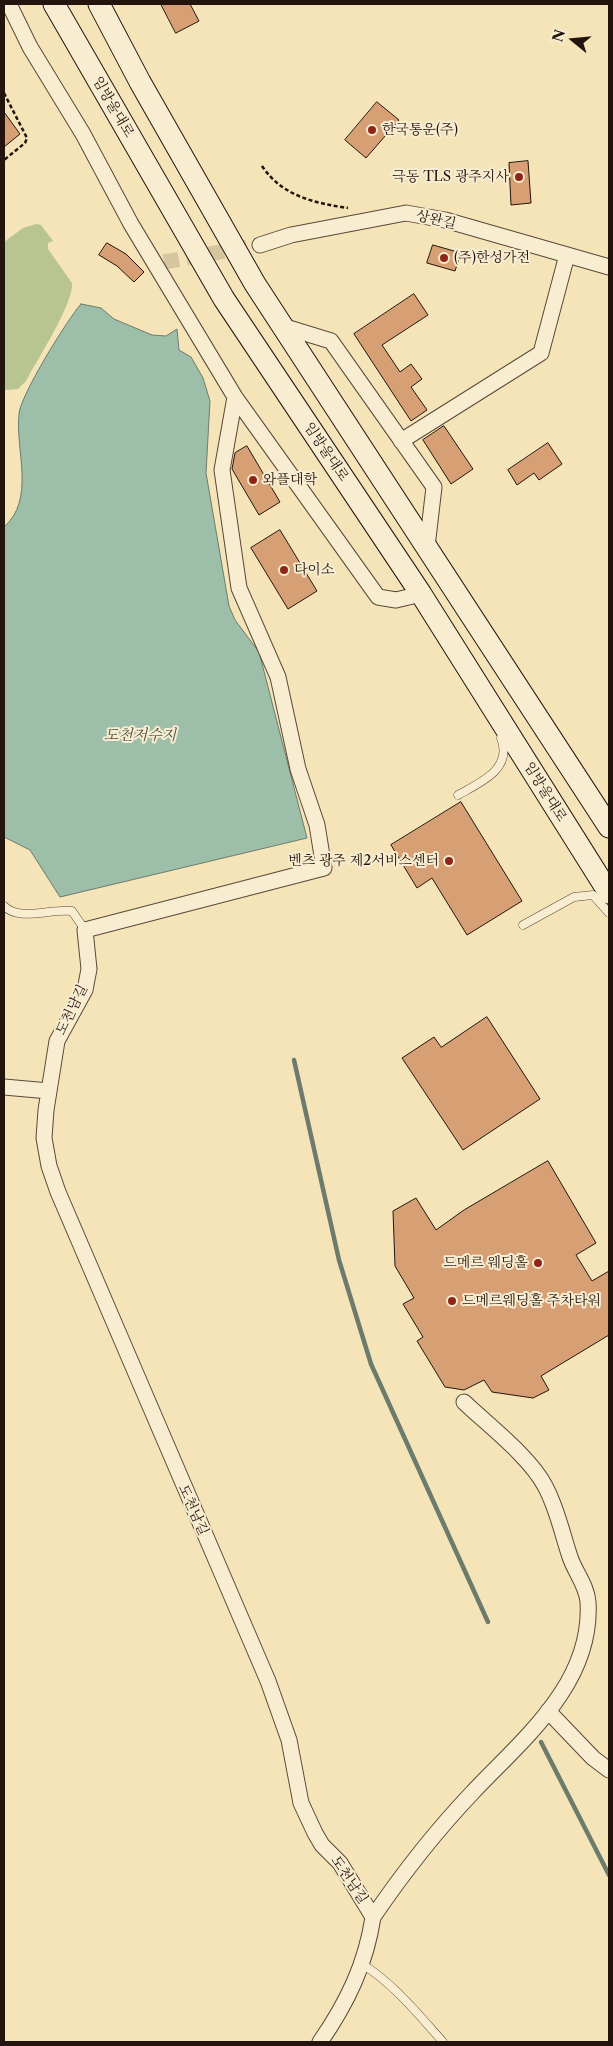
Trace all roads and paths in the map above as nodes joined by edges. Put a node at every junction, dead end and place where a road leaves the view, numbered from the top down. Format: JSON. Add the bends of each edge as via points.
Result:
{"nodes":[{"id":1,"x":9,"y":4,"type":"edge"},
{"id":2,"x":54,"y":4,"type":"edge"},
{"id":3,"x":99,"y":4,"type":"edge"},
{"id":4,"x":4,"y":93,"type":"edge"},
{"id":5,"x":4,"y":160,"type":"edge"},
{"id":6,"x":262,"y":166,"type":"dead end"},
{"id":7,"x":354,"y":209,"type":"dead end"},
{"id":8,"x":260,"y":245,"type":"tunnel mouth"},
{"id":9,"x":567,"y":255,"type":"junction"},
{"id":10,"x":609,"y":267,"type":"edge"},
{"id":11,"x":282,"y":326,"type":"junction"},
{"id":12,"x":235,"y":397,"type":"junction"},
{"id":13,"x":401,"y":441,"type":"junction"},
{"id":14,"x":426,"y":547,"type":"junction"},
{"id":15,"x":421,"y":594,"type":"junction"},
{"id":16,"x":485,"y":696,"type":"junction"},
{"id":17,"x":458,"y":795,"type":"dead end"},
{"id":18,"x":609,"y":827,"type":"edge"},
{"id":19,"x":609,"y":893,"type":"edge"},
{"id":20,"x":4,"y":906,"type":"edge"},
{"id":21,"x":609,"y":912,"type":"edge"},
{"id":22,"x":523,"y":926,"type":"dead end"},
{"id":23,"x":85,"y":930,"type":"junction"},
{"id":24,"x":4,"y":1086,"type":"edge"},
{"id":25,"x":49,"y":1091,"type":"junction"},
{"id":26,"x":464,"y":1402,"type":"dead end"},
{"id":27,"x":548,"y":1711,"type":"junction"},
{"id":28,"x":609,"y":1770,"type":"edge"},
{"id":29,"x":373,"y":1917,"type":"junction"},
{"id":30,"x":362,"y":1964,"type":"junction"},
{"id":31,"x":320,"y":2042,"type":"edge"},
{"id":32,"x":443,"y":2042,"type":"edge"}],
"edges":[{"from":1,"to":12,"type":"street","via":[[30,47],[84,134],[131,224],[161,264]]},
{"from":2,"to":15,"type":"main road","name":"임방울대로","via":[[224,299]]},
{"from":3,"to":11,"type":"main road","via":[[250,276]]},
{"from":4,"to":5,"type":"path","via":[[27,138]]},
{"from":6,"to":7,"type":"path","via":[[284,189],[298,197]]},
{"from":8,"to":9,"type":"street","name":"상완길","via":[[292,235],[406,214],[445,220]]},
{"from":9,"to":10,"type":"street","name":"상완길"},
{"from":9,"to":13,"type":"street","via":[[541,353]]},
{"from":11,"to":13,"type":"street","via":[[331,341]]},
{"from":11,"to":14,"type":"main road"},
{"from":12,"to":15,"type":"street","via":[[378,597],[396,600]]},
{"from":12,"to":23,"type":"street","via":[[222,470],[239,588],[278,677],[324,868]]},
{"from":13,"to":14,"type":"street","via":[[434,487]]},
{"from":14,"to":18,"type":"main road"},
{"from":15,"to":16,"type":"main road","name":"임방울대로"},
{"from":16,"to":17,"type":"lane","via":[[505,748],[503,762],[494,774]]},
{"from":16,"to":19,"type":"main road","name":"임방울대로"},
{"from":20,"to":23,"type":"lane","via":[[16,914],[72,910]]},
{"from":21,"to":22,"type":"lane","via":[[593,895],[574,897]]},
{"from":23,"to":25,"type":"street","name":"도천남길","via":[[89,970],[85,990],[57,1041]]},
{"from":24,"to":25,"type":"street"},
{"from":25,"to":29,"type":"street","name":"도천남길","via":[[44,1138],[58,1192],[268,1681],[288,1740],[301,1803],[322,1845],[340,1863]]},
{"from":26,"to":27,"type":"street","name":"도천남길","via":[[532,1467],[544,1485],[554,1506],[574,1571],[588,1600],[582,1646],[573,1671]]},
{"from":27,"to":28,"type":"street"},
{"from":27,"to":29,"type":"street","name":"도천남길","via":[[527,1738],[472,1793],[410,1863]]},
{"from":29,"to":30,"type":"street","name":"도천남길"},
{"from":30,"to":31,"type":"street","name":"도천남길","via":[[352,1989]]},
{"from":30,"to":32,"type":"lane","via":[[391,1987]]}]}
